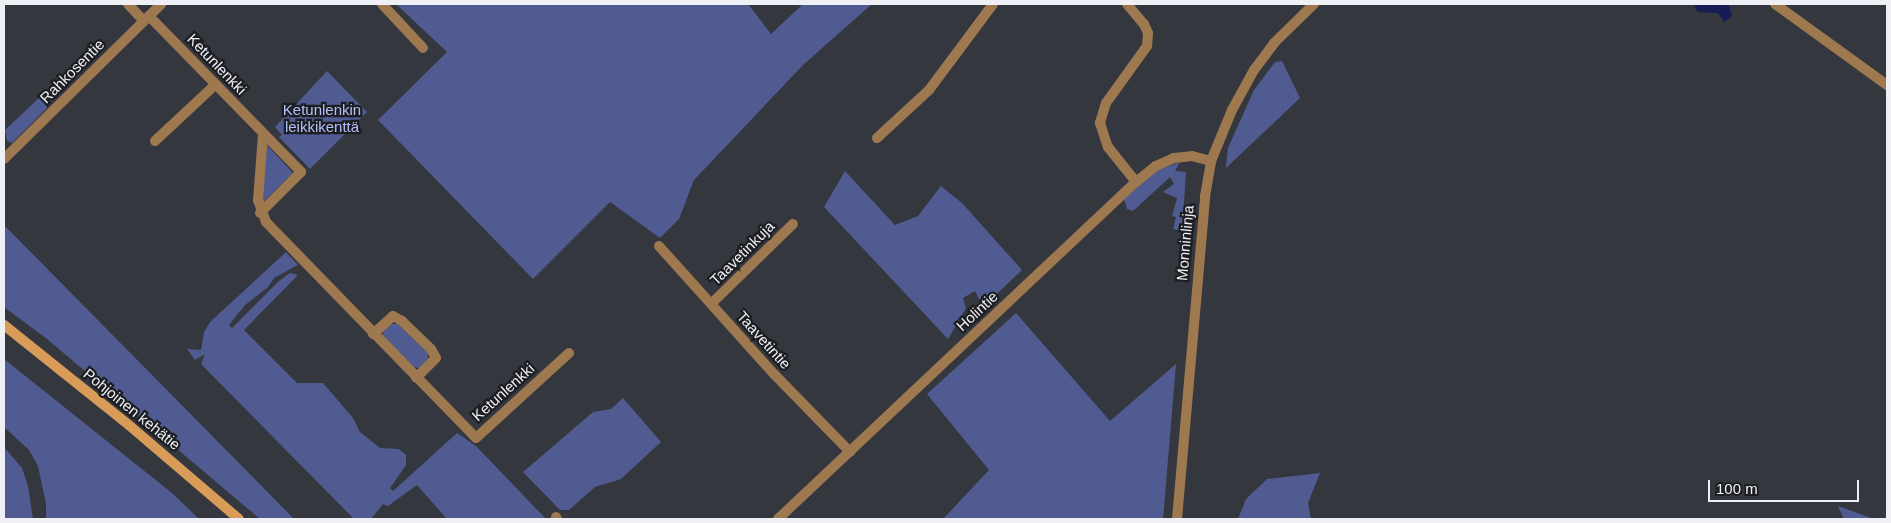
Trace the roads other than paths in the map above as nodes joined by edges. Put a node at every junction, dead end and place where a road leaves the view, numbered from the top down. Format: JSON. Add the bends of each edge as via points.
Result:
{"nodes":[{"id":1,"x":128,"y":4,"type":"edge"},
{"id":2,"x":161,"y":4,"type":"edge"},
{"id":3,"x":382,"y":4,"type":"edge"},
{"id":4,"x":993,"y":4,"type":"edge"},
{"id":5,"x":1127,"y":4,"type":"edge"},
{"id":6,"x":1314,"y":4,"type":"edge"},
{"id":7,"x":1775,"y":4,"type":"edge"},
{"id":8,"x":146,"y":18,"type":"junction"},
{"id":9,"x":423,"y":48,"type":"dead end"},
{"id":10,"x":216,"y":84,"type":"junction"},
{"id":11,"x":1887,"y":85,"type":"edge"},
{"id":12,"x":263,"y":134,"type":"junction"},
{"id":13,"x":877,"y":138,"type":"dead end"},
{"id":14,"x":155,"y":141,"type":"dead end"},
{"id":15,"x":4,"y":159,"type":"edge"},
{"id":16,"x":1211,"y":161,"type":"junction"},
{"id":17,"x":1136,"y":182,"type":"junction"},
{"id":18,"x":260,"y":213,"type":"junction"},
{"id":19,"x":793,"y":224,"type":"dead end"},
{"id":20,"x":659,"y":246,"type":"dead end"},
{"id":21,"x":712,"y":303,"type":"junction"},
{"id":22,"x":4,"y":325,"type":"edge"},
{"id":23,"x":374,"y":334,"type":"junction"},
{"id":24,"x":569,"y":353,"type":"dead end"},
{"id":25,"x":416,"y":378,"type":"junction"},
{"id":26,"x":850,"y":452,"type":"junction"},
{"id":27,"x":239,"y":519,"type":"edge"},
{"id":28,"x":778,"y":519,"type":"edge"},
{"id":29,"x":1177,"y":519,"type":"edge"}],
"edges":[{"from":1,"to":8,"type":"street","name":"Ketunlenkki"},
{"from":2,"to":8,"type":"street","name":"Rahkosentie"},
{"from":3,"to":9,"type":"street"},
{"from":4,"to":13,"type":"street","via":[[929,90]]},
{"from":5,"to":17,"type":"street","via":[[1144,24],[1148,33],[1147,46],[1106,102],[1100,123],[1108,147]]},
{"from":6,"to":16,"type":"street","name":"Monninlinja","via":[[1274,44],[1254,70],[1232,110]]},
{"from":7,"to":11,"type":"street"},
{"from":8,"to":10,"type":"street","name":"Ketunlenkki"},
{"from":8,"to":15,"type":"street","name":"Rahkosentie"},
{"from":10,"to":12,"type":"street","name":"Ketunlenkki"},
{"from":10,"to":14,"type":"street"},
{"from":12,"to":18,"type":"street"},
{"from":12,"to":18,"type":"street","name":"Ketunlenkki","via":[[301,172]]},
{"from":16,"to":17,"type":"street","name":"Holintie","via":[[1192,156],[1174,158],[1156,166]]},
{"from":16,"to":29,"type":"street","name":"Monninlinja","via":[[1202,224]]},
{"from":17,"to":26,"type":"street","name":"Holintie"},
{"from":18,"to":23,"type":"street","name":"Ketunlenkki"},
{"from":19,"to":21,"type":"street","name":"Taavetinkuja"},
{"from":20,"to":21,"type":"street","name":"Taavetintie"},
{"from":21,"to":26,"type":"street","name":"Taavetintie","via":[[780,381]]},
{"from":22,"to":27,"type":"main road","name":"Pohjoinen kehätie"},
{"from":23,"to":25,"type":"street","name":"Ketunlenkki"},
{"from":23,"to":25,"type":"street","via":[[393,316],[431,349],[436,358]]},
{"from":24,"to":25,"type":"street","name":"Ketunlenkki","via":[[476,438]]},
{"from":26,"to":28,"type":"street","name":"Holintie"}]}
